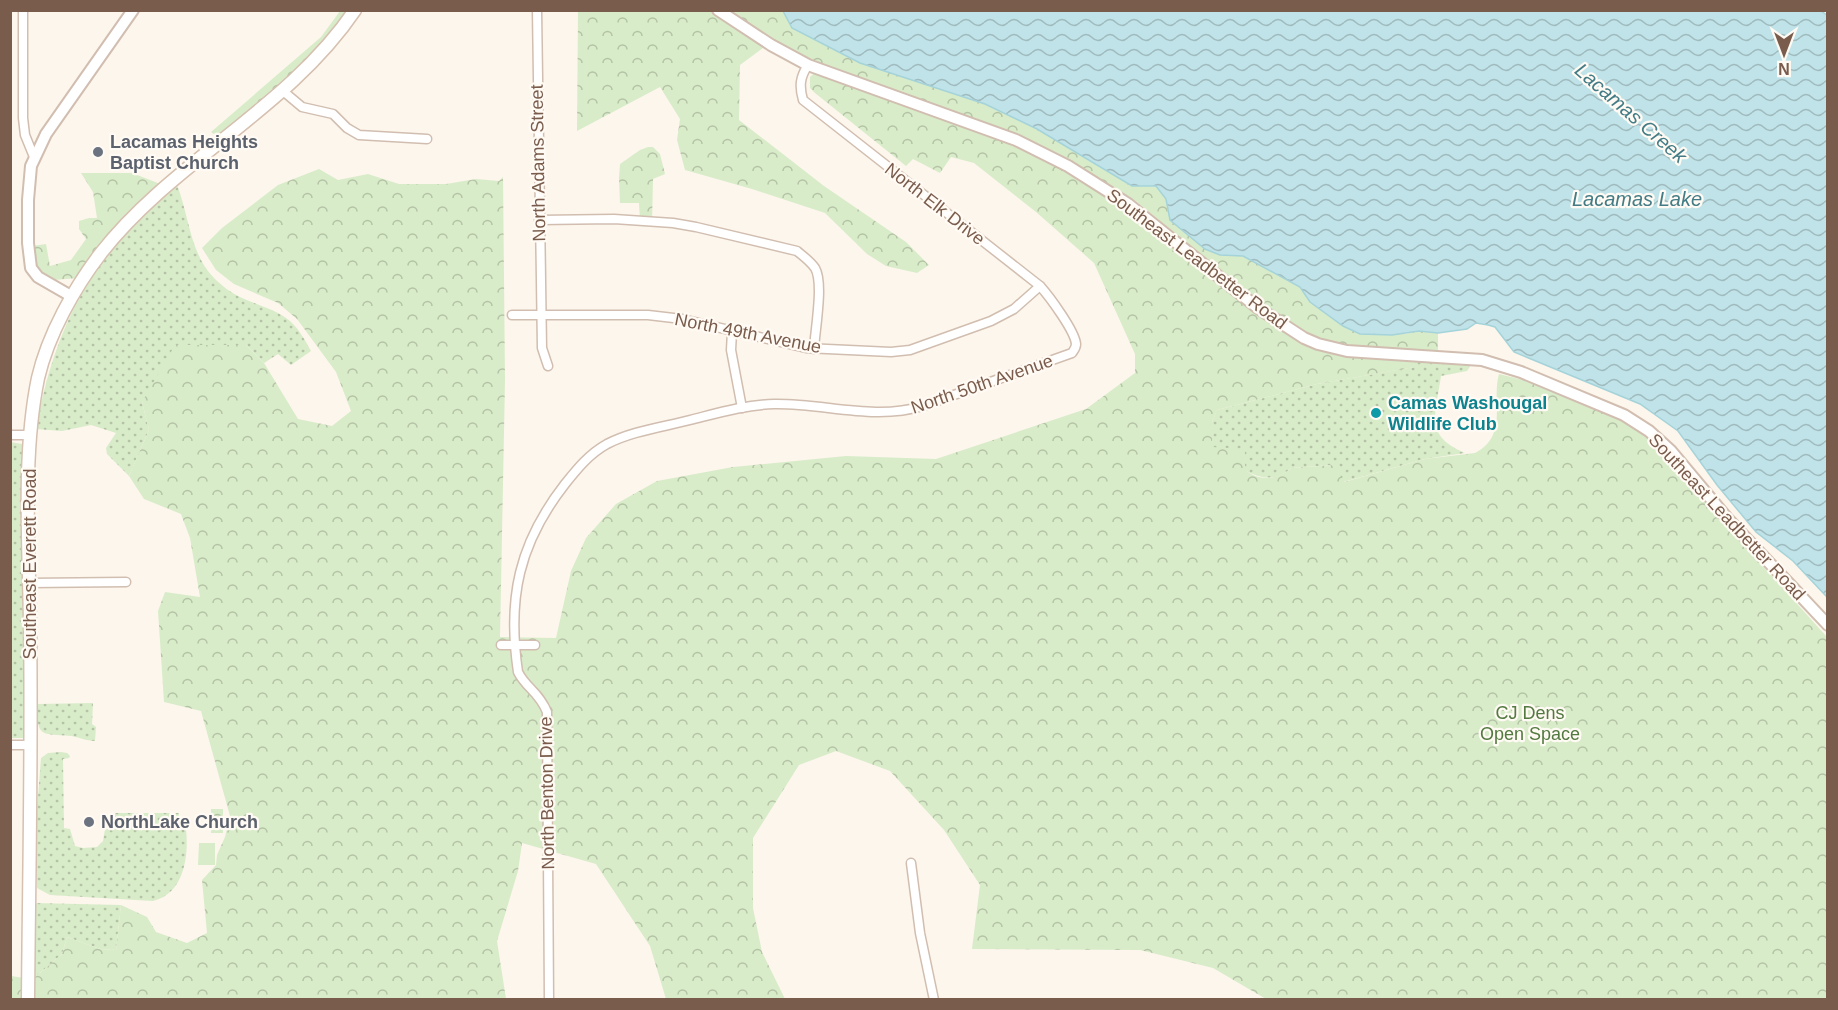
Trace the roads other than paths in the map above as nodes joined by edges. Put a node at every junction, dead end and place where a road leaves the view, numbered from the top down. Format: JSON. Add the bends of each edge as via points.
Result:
{"nodes":[{"id":1,"x":23,"y":10,"type":"edge"},
{"id":2,"x":133,"y":10,"type":"edge"},
{"id":3,"x":355,"y":10,"type":"edge"},
{"id":4,"x":537,"y":10,"type":"edge"},
{"id":5,"x":718,"y":10,"type":"edge"},
{"id":6,"x":808,"y":65,"type":"junction"},
{"id":7,"x":283,"y":91,"type":"junction"},
{"id":8,"x":427,"y":139,"type":"dead end"},
{"id":9,"x":34,"y":157,"type":"junction"},
{"id":10,"x":539,"y":220,"type":"junction"},
{"id":11,"x":1040,"y":286,"type":"junction"},
{"id":12,"x":71,"y":296,"type":"junction"},
{"id":13,"x":512,"y":315,"type":"dead end"},
{"id":14,"x":541,"y":315,"type":"junction"},
{"id":15,"x":732,"y":332,"type":"junction"},
{"id":16,"x":1076,"y":348,"type":"joint"},
{"id":17,"x":814,"y":349,"type":"junction"},
{"id":18,"x":548,"y":366,"type":"dead end"},
{"id":19,"x":742,"y":408,"type":"junction"},
{"id":20,"x":10,"y":435,"type":"edge"},
{"id":21,"x":30,"y":435,"type":"junction"},
{"id":22,"x":126,"y":582,"type":"dead end"},
{"id":23,"x":29,"y":583,"type":"junction"},
{"id":24,"x":1827,"y":626,"type":"edge"},
{"id":25,"x":501,"y":645,"type":"dead end"},
{"id":26,"x":516,"y":645,"type":"junction"},
{"id":27,"x":535,"y":645,"type":"dead end"},
{"id":28,"x":10,"y":745,"type":"edge"},
{"id":29,"x":31,"y":745,"type":"junction"},
{"id":30,"x":911,"y":863,"type":"dead end"},
{"id":31,"x":28,"y":999,"type":"edge"},
{"id":32,"x":549,"y":999,"type":"edge"},
{"id":33,"x":934,"y":999,"type":"edge"}],
"edges":[{"from":1,"to":9,"type":"street","via":[[23,118]]},
{"from":2,"to":9,"type":"street","via":[[63,108]]},
{"from":3,"to":7,"type":"main road","name":"Southeast Everett Road","via":[[324,51]]},
{"from":4,"to":10,"type":"street","name":"North Adams Street"},
{"from":5,"to":6,"type":"street","name":"Southeast Leadbetter Road"},
{"from":6,"to":11,"type":"street","name":"North Elk Drive","via":[[802,74],[803,99]]},
{"from":6,"to":24,"type":"street","name":"Southeast Leadbetter Road","via":[[1016,140],[1068,166],[1128,204],[1258,308],[1311,341],[1347,351],[1482,360],[1624,415],[1671,451]]},
{"from":7,"to":8,"type":"street","via":[[302,107],[333,114],[359,135]]},
{"from":7,"to":12,"type":"main road","name":"Southeast Everett Road","via":[[127,223]]},
{"from":9,"to":12,"type":"street","via":[[28,200],[28,257],[38,277]]},
{"from":10,"to":14,"type":"street","name":"North Adams Street"},
{"from":10,"to":17,"type":"street","via":[[673,223],[797,251],[816,270]]},
{"from":11,"to":16,"type":"street","name":"North Elk Drive","via":[[1056,306]]},
{"from":11,"to":17,"type":"street","name":"North 49th Avenue","via":[[1006,313],[910,350],[877,353]]},
{"from":12,"to":21,"type":"main road","name":"Southeast Everett Road","via":[[44,357]]},
{"from":13,"to":14,"type":"street","name":"North 49th Avenue"},
{"from":14,"to":15,"type":"street","name":"North 49th Avenue","via":[[648,315]]},
{"from":14,"to":18,"type":"street","name":"North Adams Street","via":[[542,348]]},
{"from":15,"to":17,"type":"street","name":"North 49th Avenue"},
{"from":15,"to":19,"type":"street","via":[[730,350]]},
{"from":16,"to":19,"type":"street","name":"North 50th Avenue","via":[[1072,353],[902,412],[777,404]]},
{"from":19,"to":26,"type":"street","name":"North Benton Drive","via":[[624,437],[583,462],[545,512],[525,551],[515,597]]},
{"from":20,"to":21,"type":"street"},
{"from":21,"to":23,"type":"main road","name":"Southeast Everett Road"},
{"from":22,"to":23,"type":"street"},
{"from":23,"to":29,"type":"main road","name":"Southeast Everett Road"},
{"from":25,"to":26,"type":"street"},
{"from":26,"to":27,"type":"street"},
{"from":26,"to":32,"type":"street","name":"North Benton Drive","via":[[518,672],[540,696],[547,712]]},
{"from":28,"to":29,"type":"street"},
{"from":29,"to":31,"type":"main road","name":"Southeast Everett Road"},
{"from":30,"to":33,"type":"street"}]}
